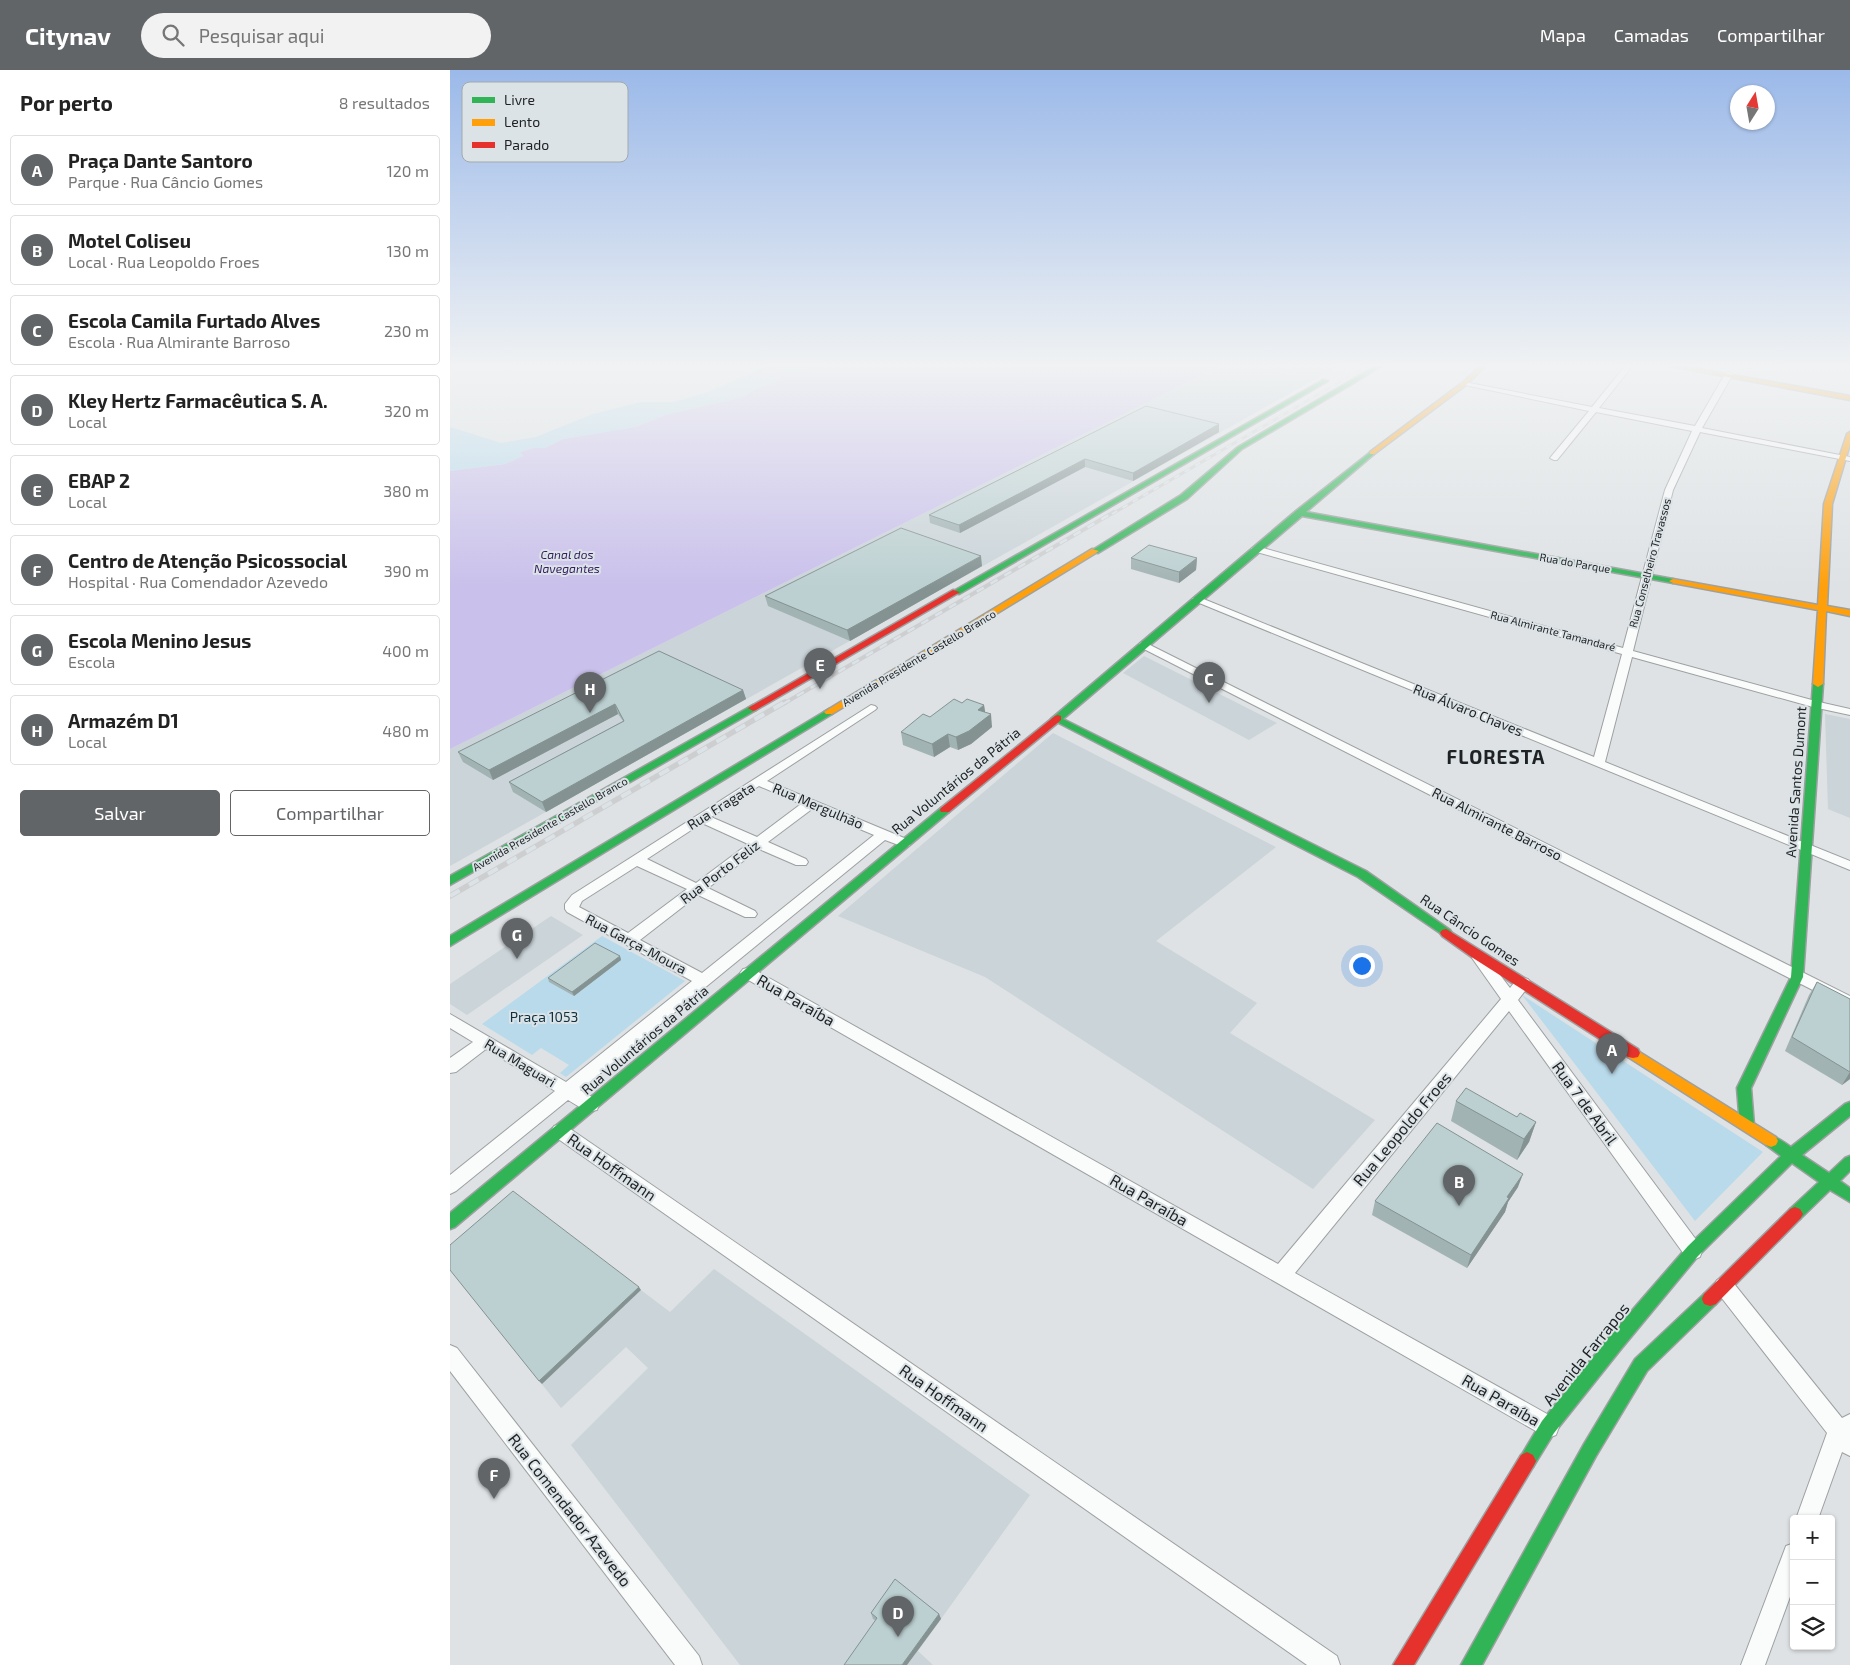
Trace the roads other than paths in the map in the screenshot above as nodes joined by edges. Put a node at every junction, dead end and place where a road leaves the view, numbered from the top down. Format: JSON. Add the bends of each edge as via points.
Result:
{"nodes":[{"id":1,"x":1223,"y":439,"type":"edge"},
{"id":2,"x":1255,"y":439,"type":"edge"},
{"id":3,"x":1390,"y":439,"type":"edge"},
{"id":4,"x":1569,"y":439,"type":"edge"},
{"id":5,"x":1692,"y":439,"type":"edge"},
{"id":6,"x":1751,"y":439,"type":"edge"},
{"id":7,"x":1849,"y":439,"type":"edge"},
{"id":8,"x":1554,"y":458,"type":"dead end"},
{"id":9,"x":1846,"y":458,"type":"edge"},
{"id":10,"x":1299,"y":513,"type":"junction"},
{"id":11,"x":1256,"y":549,"type":"junction"},
{"id":12,"x":1646,"y":576,"type":"junction"},
{"id":13,"x":1197,"y":600,"type":"junction"},
{"id":14,"x":1822,"y":608,"type":"junction"},
{"id":15,"x":1850,"y":613,"type":"edge"},
{"id":16,"x":1144,"y":644,"type":"junction"},
{"id":17,"x":1627,"y":651,"type":"junction"},
{"id":18,"x":1817,"y":705,"type":"junction"},
{"id":19,"x":871,"y":708,"type":"dead end"},
{"id":20,"x":1850,"y":712,"type":"edge"},
{"id":21,"x":1056,"y":719,"type":"junction"},
{"id":22,"x":1599,"y":763,"type":"junction"},
{"id":23,"x":760,"y":782,"type":"junction"},
{"id":24,"x":811,"y":803,"type":"junction"},
{"id":25,"x":702,"y":818,"type":"junction"},
{"id":26,"x":884,"y":834,"type":"junction"},
{"id":27,"x":758,"y":843,"type":"junction"},
{"id":28,"x":904,"y":843,"type":"junction"},
{"id":29,"x":1806,"y":847,"type":"junction"},
{"id":30,"x":637,"y":860,"type":"junction"},
{"id":31,"x":802,"y":862,"type":"dead end"},
{"id":32,"x":1850,"y":866,"type":"edge"},
{"id":33,"x":450,"y":880,"type":"edge"},
{"id":34,"x":697,"y":889,"type":"junction"},
{"id":35,"x":572,"y":904,"type":"joint"},
{"id":36,"x":750,"y":914,"type":"dead end"},
{"id":37,"x":628,"y":941,"type":"junction"},
{"id":38,"x":450,"y":942,"type":"edge"},
{"id":39,"x":1477,"y":955,"type":"junction"},
{"id":40,"x":748,"y":973,"type":"junction"},
{"id":41,"x":1797,"y":977,"type":"junction"},
{"id":42,"x":704,"y":981,"type":"junction"},
{"id":43,"x":1523,"y":983,"type":"junction"},
{"id":44,"x":1509,"y":1000,"type":"junction"},
{"id":45,"x":1850,"y":1003,"type":"edge"},
{"id":46,"x":450,"y":1020,"type":"edge"},
{"id":47,"x":484,"y":1042,"type":"junction"},
{"id":48,"x":450,"y":1067,"type":"edge"},
{"id":49,"x":567,"y":1091,"type":"junction"},
{"id":50,"x":591,"y":1105,"type":"junction"},
{"id":51,"x":1850,"y":1108,"type":"edge"},
{"id":52,"x":1747,"y":1125,"type":"junction"},
{"id":53,"x":560,"y":1131,"type":"junction"},
{"id":54,"x":1791,"y":1155,"type":"junction"},
{"id":55,"x":1850,"y":1162,"type":"edge"},
{"id":56,"x":1828,"y":1181,"type":"junction"},
{"id":57,"x":450,"y":1186,"type":"edge"},
{"id":58,"x":1850,"y":1196,"type":"edge"},
{"id":59,"x":450,"y":1222,"type":"edge"},
{"id":60,"x":1693,"y":1251,"type":"junction"},
{"id":61,"x":1280,"y":1274,"type":"junction"},
{"id":62,"x":1724,"y":1286,"type":"junction"},
{"id":63,"x":450,"y":1355,"type":"edge"},
{"id":64,"x":1548,"y":1427,"type":"junction"},
{"id":65,"x":1846,"y":1433,"type":"edge"},
{"id":66,"x":1809,"y":1515,"type":"edge"},
{"id":67,"x":1792,"y":1560,"type":"edge"},
{"id":68,"x":690,"y":1665,"type":"edge"},
{"id":69,"x":1328,"y":1665,"type":"edge"},
{"id":70,"x":1403,"y":1665,"type":"edge"},
{"id":71,"x":1471,"y":1665,"type":"edge"},
{"id":72,"x":1753,"y":1665,"type":"edge"}],
"edges":[{"from":1,"to":33,"type":"main road","name":"Avenida Presidente Castello Branco"},
{"from":2,"to":38,"type":"main road","name":"Avenida Presidente Castello Branco","via":[[1240,448],[1184,497]]},
{"from":3,"to":10,"type":"main road","name":"Rua Voluntários da Pátria"},
{"from":4,"to":8,"type":"street"},
{"from":5,"to":12,"type":"street","name":"Rua Conselheiro Travassos","via":[[1669,490]]},
{"from":6,"to":9,"type":"street"},
{"from":7,"to":9,"type":"main road","name":"Avenida Santos Dumont"},
{"from":9,"to":14,"type":"main road","name":"Avenida Santos Dumont","via":[[1828,504]]},
{"from":10,"to":11,"type":"main road","name":"Rua Voluntários da Pátria"},
{"from":10,"to":12,"type":"main road","name":"Rua do Parque"},
{"from":11,"to":13,"type":"main road","name":"Rua Voluntários da Pátria"},
{"from":11,"to":17,"type":"street","name":"Rua Almirante Tamandaré"},
{"from":12,"to":14,"type":"main road","name":"Rua do Parque"},
{"from":12,"to":17,"type":"street","name":"Rua Conselheiro Travassos"},
{"from":13,"to":16,"type":"main road","name":"Rua Voluntários da Pátria"},
{"from":13,"to":22,"type":"street","name":"Rua Álvaro Chaves"},
{"from":14,"to":15,"type":"main road","name":"Rua do Parque"},
{"from":14,"to":18,"type":"main road","name":"Avenida Santos Dumont"},
{"from":16,"to":21,"type":"main road","name":"Rua Voluntários da Pátria"},
{"from":16,"to":41,"type":"street","name":"Rua Almirante Barroso"},
{"from":17,"to":18,"type":"street","name":"Rua Almirante Tamandaré"},
{"from":17,"to":22,"type":"street","name":"Rua Conselheiro Travassos"},
{"from":18,"to":20,"type":"street","name":"Rua Almirante Tamandaré"},
{"from":18,"to":29,"type":"main road","name":"Avenida Santos Dumont"},
{"from":19,"to":23,"type":"street","name":"Rua Fragata"},
{"from":21,"to":28,"type":"main road","name":"Rua Voluntários da Pátria"},
{"from":21,"to":39,"type":"main road","name":"Rua Câncio Gomes","via":[[1362,874]]},
{"from":22,"to":29,"type":"street","name":"Rua Álvaro Chaves"},
{"from":23,"to":24,"type":"street","name":"Rua Mergulhão"},
{"from":23,"to":25,"type":"street","name":"Rua Fragata"},
{"from":24,"to":26,"type":"street","name":"Rua Mergulhão"},
{"from":24,"to":27,"type":"street","name":"Rua Porto Feliz"},
{"from":25,"to":27,"type":"street"},
{"from":25,"to":30,"type":"street","name":"Rua Fragata"},
{"from":26,"to":28,"type":"street","name":"Rua Mergulhão"},
{"from":26,"to":42,"type":"street"},
{"from":27,"to":31,"type":"street"},
{"from":27,"to":34,"type":"street","name":"Rua Porto Feliz"},
{"from":28,"to":40,"type":"main road","name":"Rua Voluntários da Pátria"},
{"from":29,"to":32,"type":"street","name":"Rua Álvaro Chaves"},
{"from":29,"to":41,"type":"main road","name":"Avenida Santos Dumont"},
{"from":30,"to":34,"type":"street"},
{"from":30,"to":35,"type":"street","name":"Rua Fragata"},
{"from":34,"to":36,"type":"street"},
{"from":34,"to":37,"type":"street","name":"Rua Porto Feliz"},
{"from":35,"to":37,"type":"street","name":"Rua Garça-Moura","via":[[572,909]]},
{"from":37,"to":42,"type":"street","name":"Rua Garça-Moura"},
{"from":39,"to":43,"type":"main road","name":"Rua Câncio Gomes"},
{"from":39,"to":44,"type":"street","name":"Rua 7 de Abril"},
{"from":40,"to":50,"type":"main road","name":"Rua Voluntários da Pátria"},
{"from":40,"to":61,"type":"street","name":"Rua Paraíba"},
{"from":41,"to":45,"type":"street","name":"Rua Almirante Barroso"},
{"from":41,"to":52,"type":"main road","name":"Avenida Santos Dumont","via":[[1744,1088]]},
{"from":42,"to":49,"type":"street"},
{"from":43,"to":44,"type":"street","name":"Rua Leopoldo Froes"},
{"from":43,"to":52,"type":"main road","name":"Rua Câncio Gomes"},
{"from":44,"to":60,"type":"street","name":"Rua 7 de Abril"},
{"from":44,"to":61,"type":"street","name":"Rua Leopoldo Froes"},
{"from":46,"to":47,"type":"street","name":"Rua Maguari"},
{"from":47,"to":48,"type":"street"},
{"from":47,"to":49,"type":"street","name":"Rua Maguari"},
{"from":49,"to":50,"type":"street","name":"Rua Maguari"},
{"from":49,"to":57,"type":"street"},
{"from":50,"to":53,"type":"main road","name":"Rua Voluntários da Pátria"},
{"from":51,"to":54,"type":"main road","name":"Avenida Farrapos"},
{"from":52,"to":54,"type":"main road","name":"Rua Câncio Gomes"},
{"from":53,"to":59,"type":"main road","name":"Rua Voluntários da Pátria"},
{"from":53,"to":69,"type":"street","name":"Rua Hoffmann"},
{"from":54,"to":56,"type":"main road","name":"Rua Câncio Gomes"},
{"from":54,"to":60,"type":"main road","name":"Avenida Farrapos"},
{"from":55,"to":56,"type":"main road"},
{"from":56,"to":58,"type":"main road","name":"Rua Câncio Gomes"},
{"from":56,"to":62,"type":"main road"},
{"from":60,"to":64,"type":"main road","name":"Avenida Farrapos"},
{"from":61,"to":64,"type":"street","name":"Rua Paraíba"},
{"from":62,"to":65,"type":"street"},
{"from":62,"to":71,"type":"main road","via":[[1641,1365]]},
{"from":63,"to":68,"type":"street","name":"Rua Comendador Azevedo"},
{"from":64,"to":70,"type":"main road","name":"Avenida Farrapos"},
{"from":65,"to":66,"type":"street"},
{"from":67,"to":72,"type":"street"}]}
